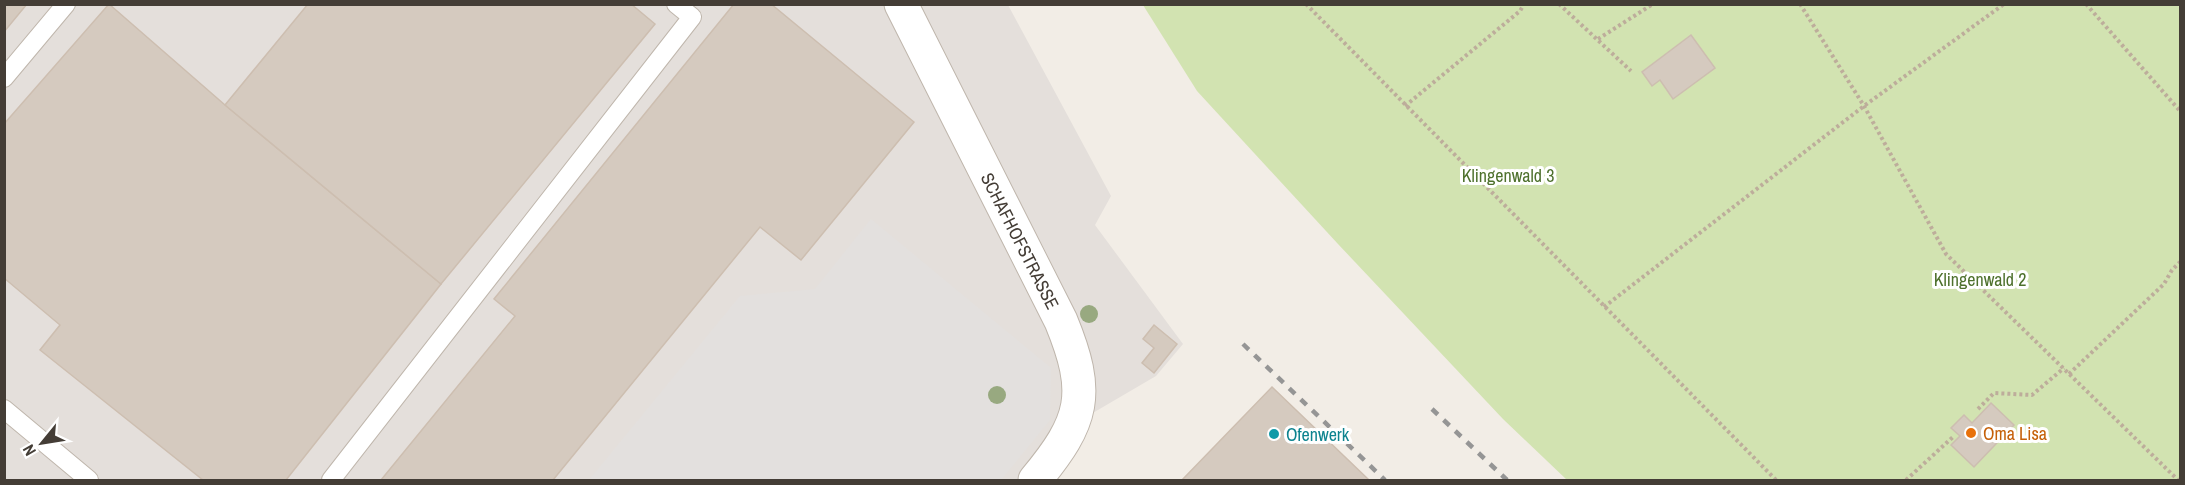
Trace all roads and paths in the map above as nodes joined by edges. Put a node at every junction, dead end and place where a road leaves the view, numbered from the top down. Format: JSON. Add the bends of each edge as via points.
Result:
{"nodes":[{"id":1,"x":66,"y":4,"type":"edge"},
{"id":2,"x":676,"y":4,"type":"edge"},
{"id":3,"x":901,"y":4,"type":"edge"},
{"id":4,"x":1306,"y":4,"type":"edge"},
{"id":5,"x":1524,"y":4,"type":"edge"},
{"id":6,"x":1558,"y":4,"type":"edge"},
{"id":7,"x":1653,"y":4,"type":"edge"},
{"id":8,"x":1800,"y":4,"type":"edge"},
{"id":9,"x":2004,"y":4,"type":"edge"},
{"id":10,"x":2086,"y":4,"type":"edge"},
{"id":11,"x":1598,"y":39,"type":"junction"},
{"id":12,"x":1631,"y":70,"type":"dead end"},
{"id":13,"x":4,"y":78,"type":"edge"},
{"id":14,"x":1405,"y":105,"type":"junction"},
{"id":15,"x":1864,"y":106,"type":"junction"},
{"id":16,"x":2181,"y":111,"type":"edge"},
{"id":17,"x":2181,"y":262,"type":"edge"},
{"id":18,"x":1604,"y":307,"type":"junction"},
{"id":19,"x":2064,"y":368,"type":"junction"},
{"id":20,"x":2069,"y":374,"type":"junction"},
{"id":21,"x":4,"y":409,"type":"edge"},
{"id":22,"x":1978,"y":410,"type":"dead end"},
{"id":23,"x":1954,"y":436,"type":"dead end"},
{"id":24,"x":89,"y":480,"type":"edge"},
{"id":25,"x":331,"y":480,"type":"edge"},
{"id":26,"x":1035,"y":480,"type":"edge"},
{"id":27,"x":1776,"y":480,"type":"edge"},
{"id":28,"x":1906,"y":480,"type":"edge"},
{"id":29,"x":2178,"y":480,"type":"edge"}],
"edges":[{"from":1,"to":13,"type":"lane"},
{"from":2,"to":25,"type":"lane","via":[[692,17]]},
{"from":3,"to":26,"type":"street","name":"SCHAFHOFSTRASSE","via":[[1074,353],[1079,378],[1075,421]]},
{"from":4,"to":14,"type":"path"},
{"from":5,"to":14,"type":"path"},
{"from":6,"to":11,"type":"path"},
{"from":7,"to":11,"type":"path"},
{"from":8,"to":15,"type":"path"},
{"from":9,"to":15,"type":"path"},
{"from":10,"to":16,"type":"path"},
{"from":11,"to":12,"type":"path"},
{"from":14,"to":18,"type":"path"},
{"from":15,"to":18,"type":"path"},
{"from":15,"to":19,"type":"path","via":[[1946,254]]},
{"from":17,"to":20,"type":"path","via":[[2164,284]]},
{"from":18,"to":27,"type":"path"},
{"from":19,"to":20,"type":"path"},
{"from":19,"to":22,"type":"path","via":[[2032,395],[1994,393]]},
{"from":20,"to":29,"type":"path"},
{"from":21,"to":24,"type":"lane"},
{"from":23,"to":28,"type":"path"}]}
